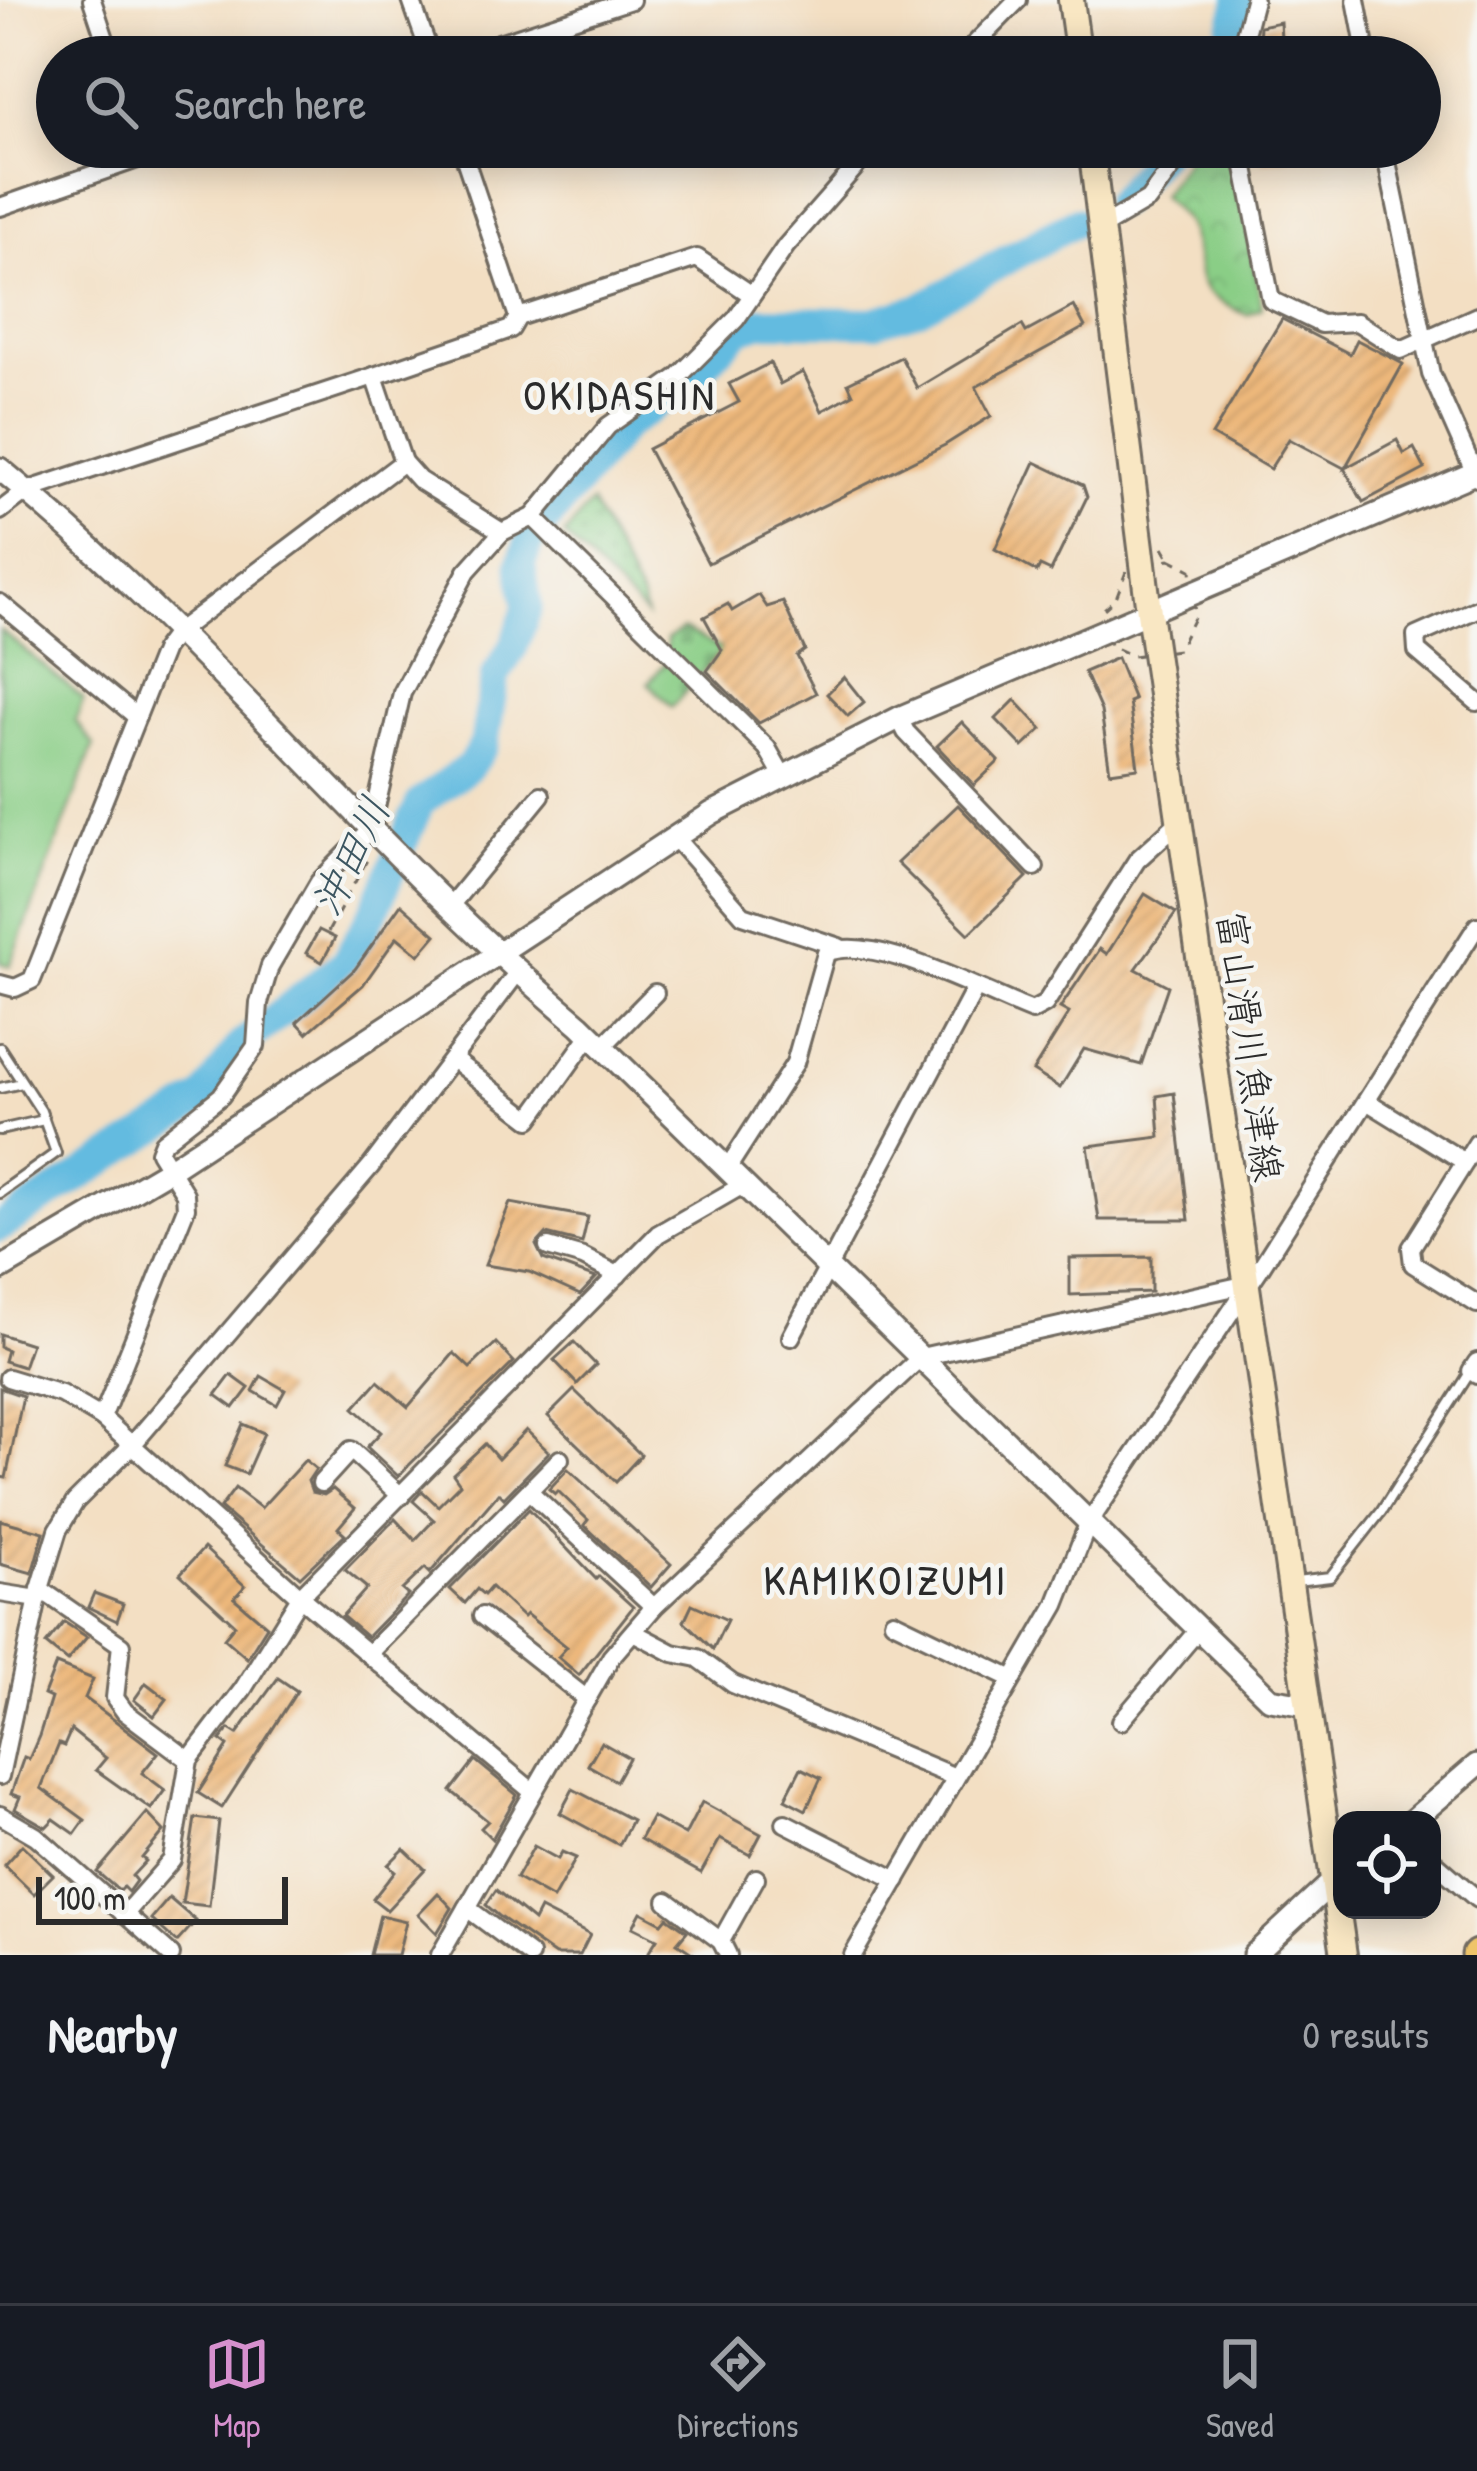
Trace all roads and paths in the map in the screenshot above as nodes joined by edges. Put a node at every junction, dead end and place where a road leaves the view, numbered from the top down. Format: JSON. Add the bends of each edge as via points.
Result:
{"nodes":[{"id":1,"x":92,"y":0,"type":"edge"},
{"id":2,"x":412,"y":0,"type":"edge"},
{"id":3,"x":631,"y":0,"type":"edge"},
{"id":4,"x":1071,"y":0,"type":"edge"},
{"id":5,"x":1254,"y":0,"type":"edge"},
{"id":6,"x":1356,"y":0,"type":"edge"},
{"id":7,"x":1014,"y":1,"type":"edge"},
{"id":8,"x":103,"y":36,"type":"edge"},
{"id":9,"x":424,"y":36,"type":"edge"},
{"id":10,"x":520,"y":36,"type":"edge"},
{"id":11,"x":982,"y":36,"type":"edge"},
{"id":12,"x":1076,"y":36,"type":"edge"},
{"id":13,"x":1245,"y":36,"type":"edge"},
{"id":14,"x":1363,"y":36,"type":"edge"},
{"id":15,"x":101,"y":168,"type":"edge"},
{"id":16,"x":468,"y":168,"type":"edge"},
{"id":17,"x":854,"y":168,"type":"edge"},
{"id":18,"x":1094,"y":168,"type":"edge"},
{"id":19,"x":1172,"y":168,"type":"edge"},
{"id":20,"x":1245,"y":168,"type":"edge"},
{"id":21,"x":1388,"y":168,"type":"edge"},
{"id":22,"x":0,"y":207,"type":"edge"},
{"id":23,"x":1102,"y":227,"type":"junction"},
{"id":24,"x":752,"y":295,"type":"junction"},
{"id":25,"x":1477,"y":316,"type":"edge"},
{"id":26,"x":518,"y":317,"type":"junction"},
{"id":27,"x":1422,"y":340,"type":"junction"},
{"id":28,"x":374,"y":376,"type":"junction"},
{"id":29,"x":403,"y":462,"type":"junction"},
{"id":30,"x":0,"y":469,"type":"edge"},
{"id":31,"x":1476,"y":474,"type":"edge"},
{"id":32,"x":26,"y":490,"type":"junction"},
{"id":33,"x":0,"y":511,"type":"edge"},
{"id":34,"x":533,"y":517,"type":"junction"},
{"id":35,"x":502,"y":532,"type":"junction"},
{"id":36,"x":0,"y":603,"type":"edge"},
{"id":37,"x":1477,"y":609,"type":"edge"},
{"id":38,"x":1149,"y":612,"type":"junction"},
{"id":39,"x":176,"y":633,"type":"junction"},
{"id":40,"x":1110,"y":646,"type":"dead end"},
{"id":41,"x":1093,"y":653,"type":"dead end"},
{"id":42,"x":1477,"y":702,"type":"edge"},
{"id":43,"x":137,"y":717,"type":"junction"},
{"id":44,"x":899,"y":718,"type":"junction"},
{"id":45,"x":783,"y":776,"type":"junction"},
{"id":46,"x":541,"y":795,"type":"dead end"},
{"id":47,"x":1180,"y":820,"type":"junction"},
{"id":48,"x":375,"y":833,"type":"junction"},
{"id":49,"x":674,"y":838,"type":"junction"},
{"id":50,"x":1035,"y":867,"type":"dead end"},
{"id":51,"x":450,"y":906,"type":"junction"},
{"id":52,"x":1477,"y":926,"type":"edge"},
{"id":53,"x":328,"y":932,"type":"dead end"},
{"id":54,"x":839,"y":947,"type":"junction"},
{"id":55,"x":498,"y":953,"type":"junction"},
{"id":56,"x":517,"y":973,"type":"junction"},
{"id":57,"x":0,"y":984,"type":"edge"},
{"id":58,"x":975,"y":989,"type":"junction"},
{"id":59,"x":655,"y":993,"type":"dead end"},
{"id":60,"x":596,"y":1041,"type":"junction"},
{"id":61,"x":0,"y":1048,"type":"edge"},
{"id":62,"x":454,"y":1060,"type":"junction"},
{"id":63,"x":22,"y":1083,"type":"junction"},
{"id":64,"x":0,"y":1088,"type":"edge"},
{"id":65,"x":1367,"y":1102,"type":"junction"},
{"id":66,"x":44,"y":1120,"type":"junction"},
{"id":67,"x":0,"y":1130,"type":"edge"},
{"id":68,"x":1477,"y":1143,"type":"edge"},
{"id":69,"x":1466,"y":1162,"type":"junction"},
{"id":70,"x":167,"y":1172,"type":"junction"},
{"id":71,"x":735,"y":1177,"type":"junction"},
{"id":72,"x":0,"y":1193,"type":"edge"},
{"id":73,"x":548,"y":1247,"type":"dead end"},
{"id":74,"x":826,"y":1266,"type":"junction"},
{"id":75,"x":0,"y":1269,"type":"edge"},
{"id":76,"x":618,"y":1276,"type":"junction"},
{"id":77,"x":1248,"y":1284,"type":"junction"},
{"id":78,"x":1477,"y":1304,"type":"edge"},
{"id":79,"x":791,"y":1336,"type":"dead end"},
{"id":80,"x":921,"y":1358,"type":"junction"},
{"id":81,"x":1475,"y":1369,"type":"edge"},
{"id":82,"x":8,"y":1378,"type":"dead end"},
{"id":83,"x":101,"y":1418,"type":"junction"},
{"id":84,"x":133,"y":1444,"type":"junction"},
{"id":85,"x":560,"y":1459,"type":"dead end"},
{"id":86,"x":320,"y":1483,"type":"dead end"},
{"id":87,"x":530,"y":1491,"type":"junction"},
{"id":88,"x":401,"y":1496,"type":"junction"},
{"id":89,"x":1088,"y":1524,"type":"junction"},
{"id":90,"x":1288,"y":1582,"type":"junction"},
{"id":91,"x":0,"y":1593,"type":"edge"},
{"id":92,"x":39,"y":1594,"type":"junction"},
{"id":93,"x":300,"y":1597,"type":"junction"},
{"id":94,"x":654,"y":1607,"type":"junction"},
{"id":95,"x":482,"y":1616,"type":"dead end"},
{"id":96,"x":893,"y":1621,"type":"dead end"},
{"id":97,"x":1198,"y":1630,"type":"junction"},
{"id":98,"x":633,"y":1632,"type":"junction"},
{"id":99,"x":368,"y":1654,"type":"junction"},
{"id":100,"x":1011,"y":1678,"type":"junction"},
{"id":101,"x":586,"y":1700,"type":"junction"},
{"id":102,"x":1306,"y":1705,"type":"junction"},
{"id":103,"x":1121,"y":1721,"type":"dead end"},
{"id":104,"x":189,"y":1760,"type":"junction"},
{"id":105,"x":1477,"y":1766,"type":"edge"},
{"id":106,"x":0,"y":1776,"type":"edge"},
{"id":107,"x":956,"y":1778,"type":"junction"},
{"id":108,"x":533,"y":1792,"type":"junction"},
{"id":109,"x":1424,"y":1811,"type":"edge"},
{"id":110,"x":0,"y":1815,"type":"edge"},
{"id":111,"x":785,"y":1823,"type":"dead end"},
{"id":112,"x":1333,"y":1845,"type":"edge"},
{"id":113,"x":1441,"y":1869,"type":"edge"},
{"id":114,"x":756,"y":1878,"type":"dead end"},
{"id":115,"x":897,"y":1880,"type":"junction"},
{"id":116,"x":1333,"y":1882,"type":"edge"},
{"id":117,"x":1477,"y":1899,"type":"edge"},
{"id":118,"x":667,"y":1900,"type":"dead end"},
{"id":119,"x":467,"y":1908,"type":"junction"},
{"id":120,"x":124,"y":1915,"type":"junction"},
{"id":121,"x":1342,"y":1919,"type":"edge"},
{"id":122,"x":724,"y":1948,"type":"edge"},
{"id":123,"x":171,"y":1955,"type":"edge"},
{"id":124,"x":440,"y":1955,"type":"edge"},
{"id":125,"x":530,"y":1955,"type":"edge"},
{"id":126,"x":853,"y":1955,"type":"edge"},
{"id":127,"x":1254,"y":1955,"type":"edge"},
{"id":128,"x":1344,"y":1955,"type":"edge"}],
"edges":[{"from":1,"to":8,"type":"street"},
{"from":2,"to":9,"type":"street"},
{"from":3,"to":10,"type":"street"},
{"from":4,"to":12,"type":"main road"},
{"from":5,"to":13,"type":"street"},
{"from":6,"to":14,"type":"street"},
{"from":7,"to":11,"type":"street"},
{"from":15,"to":22,"type":"street"},
{"from":16,"to":26,"type":"street"},
{"from":17,"to":24,"type":"street"},
{"from":18,"to":23,"type":"main road","name":"富山滑川魚津線"},
{"from":19,"to":23,"type":"street","via":[[1148,200]]},
{"from":20,"to":27,"type":"street","via":[[1270,300],[1321,324],[1358,322],[1401,350]]},
{"from":21,"to":27,"type":"street"},
{"from":23,"to":38,"type":"main road","name":"富山滑川魚津線"},
{"from":24,"to":26,"type":"street","via":[[697,258]]},
{"from":24,"to":34,"type":"street","via":[[678,377],[608,426]]},
{"from":25,"to":27,"type":"street"},
{"from":26,"to":28,"type":"street","via":[[511,328]]},
{"from":27,"to":31,"type":"street"},
{"from":28,"to":29,"type":"street"},
{"from":28,"to":32,"type":"street"},
{"from":29,"to":35,"type":"street"},
{"from":29,"to":39,"type":"street"},
{"from":30,"to":32,"type":"street"},
{"from":31,"to":38,"type":"street"},
{"from":32,"to":33,"type":"street"},
{"from":32,"to":39,"type":"street"},
{"from":34,"to":35,"type":"street"},
{"from":34,"to":45,"type":"street","via":[[767,748]]},
{"from":35,"to":48,"type":"street","via":[[466,571],[402,693]]},
{"from":36,"to":43,"type":"street"},
{"from":37,"to":42,"type":"street","via":[[1416,636],[1417,651]]},
{"from":38,"to":44,"type":"street"},
{"from":38,"to":47,"type":"main road","name":"富山滑川魚津線"},
{"from":39,"to":43,"type":"street"},
{"from":39,"to":48,"type":"street"},
{"from":40,"to":41,"type":"path"},
{"from":43,"to":57,"type":"street","via":[[32,980]]},
{"from":44,"to":45,"type":"street"},
{"from":44,"to":50,"type":"street"},
{"from":45,"to":49,"type":"street"},
{"from":46,"to":51,"type":"street"},
{"from":47,"to":58,"type":"street","via":[[1137,860],[1045,1004],[1032,1011]]},
{"from":47,"to":77,"type":"main road","name":"富山滑川魚津線"},
{"from":48,"to":51,"type":"street"},
{"from":48,"to":53,"type":"path"},
{"from":48,"to":70,"type":"street","via":[[298,912],[264,984],[256,1046],[221,1096],[163,1142],[158,1152]]},
{"from":49,"to":54,"type":"street","via":[[743,914]]},
{"from":49,"to":55,"type":"street"},
{"from":51,"to":55,"type":"street"},
{"from":52,"to":65,"type":"street"},
{"from":54,"to":58,"type":"street","via":[[910,960]]},
{"from":54,"to":71,"type":"street","via":[[826,953],[795,1063]]},
{"from":55,"to":56,"type":"street"},
{"from":55,"to":70,"type":"street"},
{"from":56,"to":60,"type":"street"},
{"from":56,"to":62,"type":"street"},
{"from":58,"to":74,"type":"street"},
{"from":59,"to":60,"type":"street"},
{"from":60,"to":62,"type":"street","via":[[530,1119]]},
{"from":60,"to":71,"type":"street"},
{"from":61,"to":63,"type":"lane"},
{"from":62,"to":84,"type":"street"},
{"from":63,"to":64,"type":"lane"},
{"from":63,"to":66,"type":"lane"},
{"from":65,"to":69,"type":"street"},
{"from":65,"to":77,"type":"street"},
{"from":66,"to":67,"type":"lane"},
{"from":66,"to":72,"type":"lane","via":[[56,1153]]},
{"from":68,"to":69,"type":"street"},
{"from":69,"to":78,"type":"street","via":[[1411,1248],[1413,1264]]},
{"from":70,"to":75,"type":"street"},
{"from":70,"to":83,"type":"street","via":[[186,1208]]},
{"from":71,"to":74,"type":"street"},
{"from":71,"to":76,"type":"street"},
{"from":73,"to":76,"type":"street"},
{"from":74,"to":79,"type":"street"},
{"from":74,"to":80,"type":"street"},
{"from":76,"to":88,"type":"street"},
{"from":77,"to":80,"type":"street"},
{"from":77,"to":89,"type":"street"},
{"from":77,"to":90,"type":"main road","name":"富山滑川魚津線"},
{"from":80,"to":89,"type":"street"},
{"from":80,"to":94,"type":"street"},
{"from":81,"to":90,"type":"lane","via":[[1330,1576]]},
{"from":82,"to":83,"type":"street","via":[[61,1394]]},
{"from":83,"to":84,"type":"street"},
{"from":84,"to":92,"type":"street","via":[[75,1502]]},
{"from":84,"to":93,"type":"street"},
{"from":85,"to":87,"type":"street"},
{"from":86,"to":88,"type":"street","via":[[351,1450]]},
{"from":87,"to":94,"type":"street"},
{"from":87,"to":99,"type":"street"},
{"from":88,"to":93,"type":"street"},
{"from":89,"to":97,"type":"street"},
{"from":89,"to":100,"type":"street","via":[[1056,1604]]},
{"from":90,"to":102,"type":"main road","name":"富山滑川魚津線"},
{"from":91,"to":92,"type":"street"},
{"from":92,"to":104,"type":"street","via":[[121,1645],[115,1698]]},
{"from":92,"to":106,"type":"street"},
{"from":93,"to":99,"type":"street"},
{"from":93,"to":104,"type":"street"},
{"from":94,"to":98,"type":"street"},
{"from":95,"to":101,"type":"street"},
{"from":96,"to":100,"type":"street"},
{"from":97,"to":102,"type":"street","via":[[1270,1699]]},
{"from":97,"to":103,"type":"street"},
{"from":98,"to":101,"type":"street"},
{"from":98,"to":107,"type":"street","via":[[698,1658],[733,1684]]},
{"from":99,"to":108,"type":"street"},
{"from":100,"to":107,"type":"street"},
{"from":101,"to":108,"type":"street"},
{"from":102,"to":112,"type":"main road","name":"富山滑川魚津線"},
{"from":104,"to":120,"type":"street","via":[[172,1860]]},
{"from":105,"to":109,"type":"street"},
{"from":107,"to":115,"type":"street"},
{"from":108,"to":119,"type":"street"},
{"from":110,"to":120,"type":"street","via":[[36,1836]]},
{"from":111,"to":115,"type":"street"},
{"from":113,"to":117,"type":"street"},
{"from":114,"to":122,"type":"street"},
{"from":115,"to":126,"type":"street"},
{"from":116,"to":127,"type":"street"},
{"from":118,"to":122,"type":"street"},
{"from":119,"to":124,"type":"street"},
{"from":119,"to":125,"type":"street"},
{"from":120,"to":123,"type":"street"},
{"from":121,"to":128,"type":"main road","name":"富山滑川魚津線"}]}
